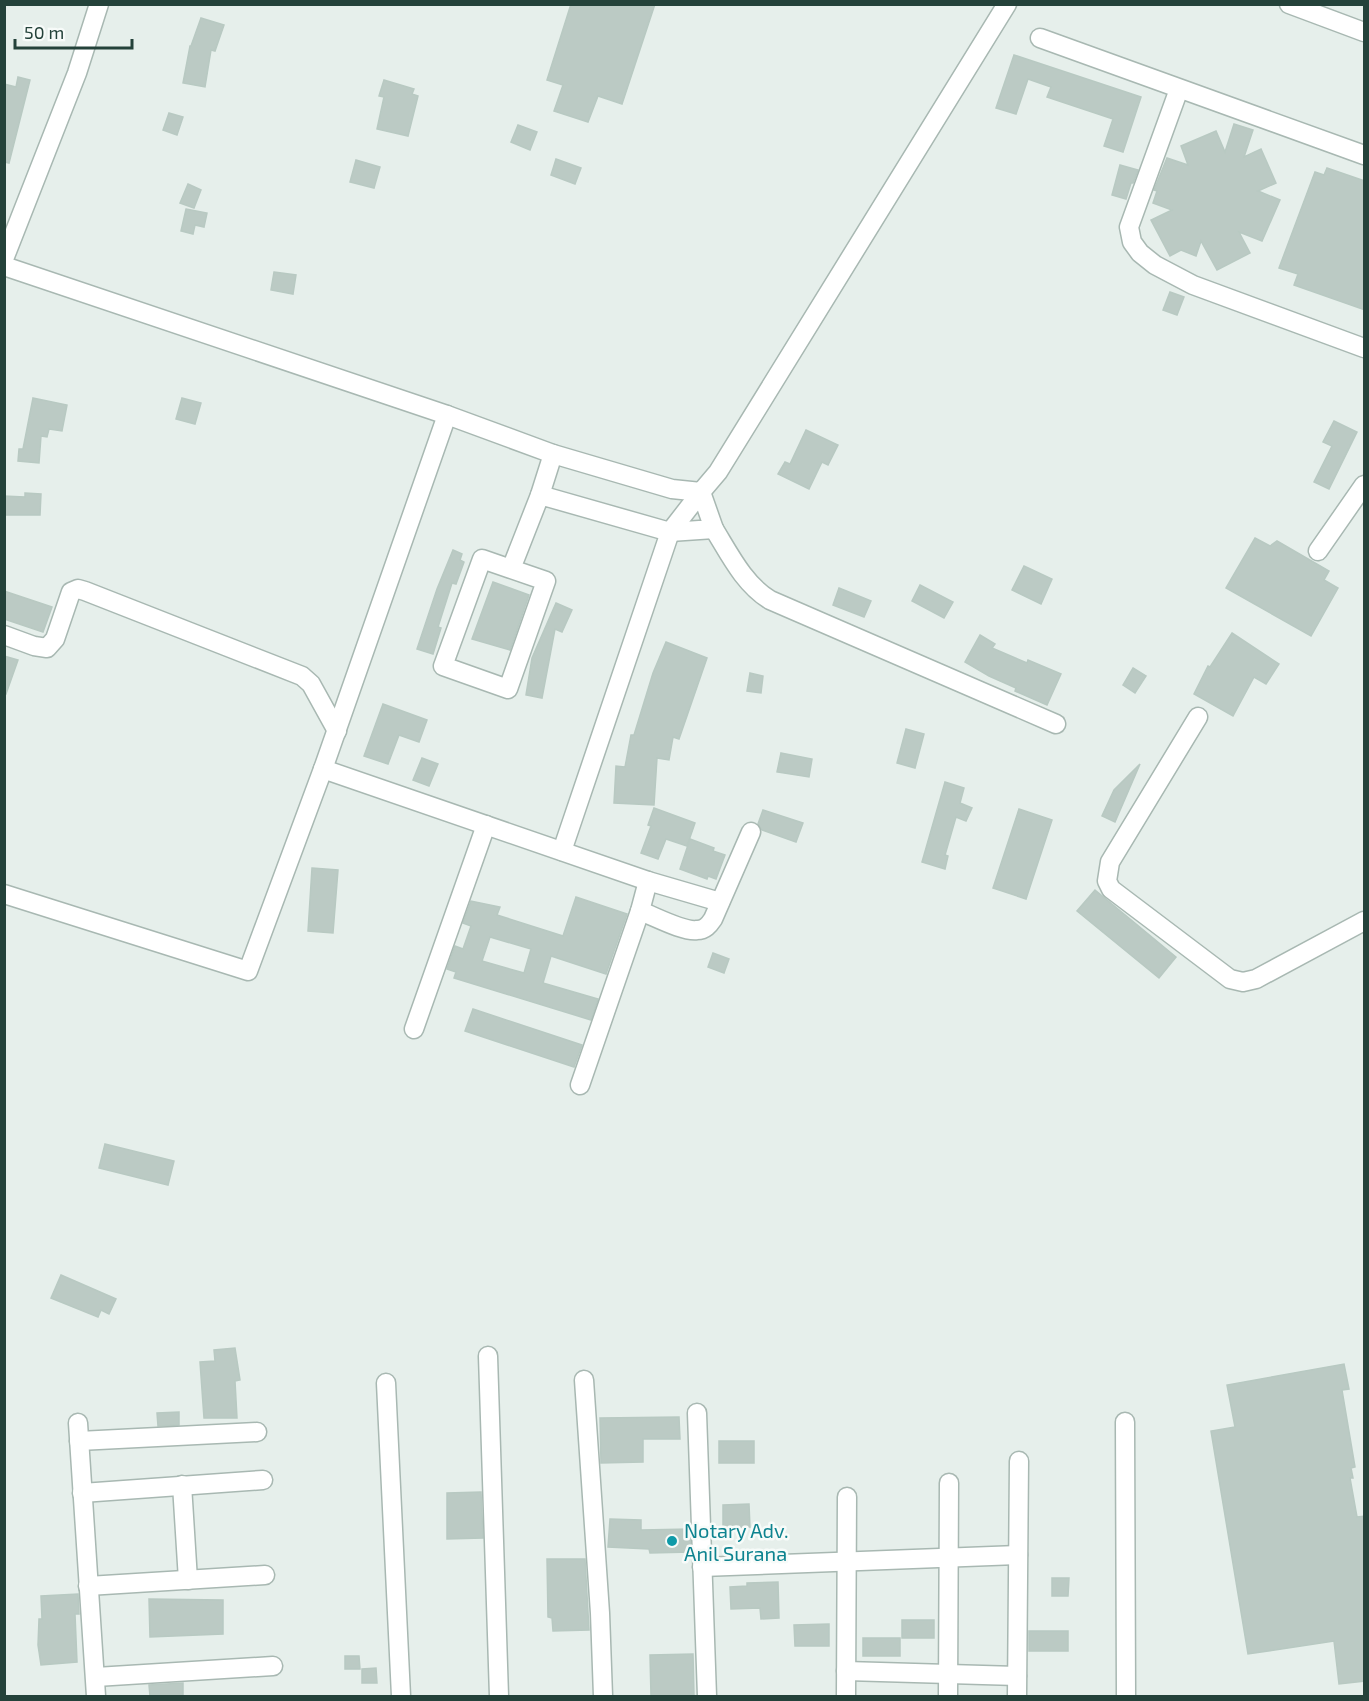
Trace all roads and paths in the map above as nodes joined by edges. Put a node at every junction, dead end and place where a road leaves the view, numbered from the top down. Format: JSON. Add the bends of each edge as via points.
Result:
{"nodes":[{"id":1,"x":99,"y":4,"type":"edge"},
{"id":2,"x":1007,"y":4,"type":"edge"},
{"id":3,"x":1289,"y":4,"type":"edge"},
{"id":4,"x":1365,"y":32,"type":"edge"},
{"id":5,"x":1040,"y":38,"type":"dead end"},
{"id":6,"x":1179,"y":89,"type":"junction"},
{"id":7,"x":1365,"y":155,"type":"edge"},
{"id":8,"x":4,"y":259,"type":"edge"},
{"id":9,"x":4,"y":266,"type":"edge"},
{"id":10,"x":1365,"y":348,"type":"edge"},
{"id":11,"x":447,"y":415,"type":"junction"},
{"id":12,"x":553,"y":454,"type":"junction"},
{"id":13,"x":1365,"y":484,"type":"edge"},
{"id":14,"x":701,"y":492,"type":"junction"},
{"id":15,"x":540,"y":495,"type":"junction"},
{"id":16,"x":714,"y":529,"type":"junction"},
{"id":17,"x":670,"y":532,"type":"junction"},
{"id":18,"x":1318,"y":551,"type":"dead end"},
{"id":19,"x":511,"y":569,"type":"junction"},
{"id":20,"x":4,"y":635,"type":"edge"},
{"id":21,"x":1198,"y":717,"type":"dead end"},
{"id":22,"x":1056,"y":724,"type":"dead end"},
{"id":23,"x":337,"y":731,"type":"junction"},
{"id":24,"x":323,"y":769,"type":"junction"},
{"id":25,"x":486,"y":825,"type":"junction"},
{"id":26,"x":751,"y":832,"type":"dead end"},
{"id":27,"x":562,"y":851,"type":"junction"},
{"id":28,"x":648,"y":880,"type":"junction"},
{"id":29,"x":4,"y":894,"type":"edge"},
{"id":30,"x":720,"y":902,"type":"junction"},
{"id":31,"x":640,"y":911,"type":"junction"},
{"id":32,"x":1365,"y":921,"type":"edge"},
{"id":33,"x":414,"y":1029,"type":"dead end"},
{"id":34,"x":580,"y":1085,"type":"dead end"},
{"id":35,"x":488,"y":1356,"type":"dead end"},
{"id":36,"x":584,"y":1380,"type":"dead end"},
{"id":37,"x":386,"y":1383,"type":"dead end"},
{"id":38,"x":697,"y":1413,"type":"dead end"},
{"id":39,"x":1125,"y":1422,"type":"dead end"},
{"id":40,"x":78,"y":1423,"type":"dead end"},
{"id":41,"x":257,"y":1432,"type":"dead end"},
{"id":42,"x":79,"y":1442,"type":"junction"},
{"id":43,"x":1019,"y":1461,"type":"dead end"},
{"id":44,"x":263,"y":1480,"type":"dead end"},
{"id":45,"x":949,"y":1483,"type":"dead end"},
{"id":46,"x":182,"y":1485,"type":"junction"},
{"id":47,"x":82,"y":1492,"type":"junction"},
{"id":48,"x":847,"y":1497,"type":"dead end"},
{"id":49,"x":1018,"y":1556,"type":"junction"},
{"id":50,"x":950,"y":1557,"type":"junction"},
{"id":51,"x":847,"y":1561,"type":"junction"},
{"id":52,"x":702,"y":1567,"type":"junction"},
{"id":53,"x":265,"y":1575,"type":"dead end"},
{"id":54,"x":188,"y":1580,"type":"junction"},
{"id":55,"x":88,"y":1586,"type":"junction"},
{"id":56,"x":273,"y":1666,"type":"dead end"},
{"id":57,"x":846,"y":1671,"type":"junction"},
{"id":58,"x":948,"y":1675,"type":"junction"},
{"id":59,"x":1017,"y":1676,"type":"junction"},
{"id":60,"x":96,"y":1677,"type":"junction"},
{"id":61,"x":96,"y":1696,"type":"edge"},
{"id":62,"x":401,"y":1696,"type":"edge"},
{"id":63,"x":499,"y":1696,"type":"edge"},
{"id":64,"x":603,"y":1696,"type":"edge"},
{"id":65,"x":707,"y":1696,"type":"edge"},
{"id":66,"x":846,"y":1696,"type":"edge"},
{"id":67,"x":948,"y":1696,"type":"edge"},
{"id":68,"x":1017,"y":1696,"type":"edge"},
{"id":69,"x":1126,"y":1696,"type":"edge"}],
"edges":[{"from":1,"to":8,"type":"street"},
{"from":2,"to":14,"type":"street","via":[[718,472]]},
{"from":3,"to":4,"type":"street"},
{"from":5,"to":6,"type":"street"},
{"from":6,"to":7,"type":"street"},
{"from":6,"to":10,"type":"street","via":[[1129,228],[1132,242],[1155,265],[1192,285]]},
{"from":9,"to":11,"type":"street"},
{"from":11,"to":12,"type":"street"},
{"from":11,"to":23,"type":"street"},
{"from":12,"to":14,"type":"street","via":[[672,489]]},
{"from":12,"to":15,"type":"street"},
{"from":13,"to":18,"type":"street"},
{"from":14,"to":16,"type":"street"},
{"from":14,"to":17,"type":"street"},
{"from":15,"to":17,"type":"street"},
{"from":15,"to":19,"type":"street"},
{"from":16,"to":17,"type":"street"},
{"from":16,"to":22,"type":"street","via":[[746,580],[770,600]]},
{"from":17,"to":27,"type":"street"},
{"from":19,"to":19,"type":"street","via":[[546,581],[508,688],[443,666],[482,559]]},
{"from":20,"to":23,"type":"street","via":[[47,648],[55,639],[71,592],[85,591],[303,676]]},
{"from":21,"to":32,"type":"street","via":[[1110,862],[1107,881],[1111,889],[1230,979],[1243,982],[1256,979]]},
{"from":23,"to":24,"type":"street"},
{"from":24,"to":25,"type":"street"},
{"from":24,"to":29,"type":"street","via":[[248,971]]},
{"from":25,"to":27,"type":"street"},
{"from":25,"to":33,"type":"street"},
{"from":26,"to":30,"type":"street"},
{"from":27,"to":28,"type":"street"},
{"from":28,"to":30,"type":"street"},
{"from":28,"to":31,"type":"street"},
{"from":30,"to":31,"type":"street","via":[[710,924],[699,930]]},
{"from":31,"to":34,"type":"street"},
{"from":35,"to":63,"type":"street"},
{"from":36,"to":64,"type":"street"},
{"from":37,"to":62,"type":"street"},
{"from":38,"to":52,"type":"street"},
{"from":39,"to":69,"type":"street"},
{"from":40,"to":42,"type":"street"},
{"from":41,"to":42,"type":"street"},
{"from":42,"to":47,"type":"street"},
{"from":43,"to":49,"type":"street"},
{"from":44,"to":46,"type":"street"},
{"from":45,"to":50,"type":"street"},
{"from":46,"to":47,"type":"street"},
{"from":46,"to":54,"type":"street"},
{"from":47,"to":55,"type":"street"},
{"from":48,"to":51,"type":"street"},
{"from":49,"to":50,"type":"street"},
{"from":49,"to":59,"type":"street"},
{"from":50,"to":51,"type":"street"},
{"from":50,"to":58,"type":"street"},
{"from":51,"to":52,"type":"street"},
{"from":51,"to":57,"type":"street"},
{"from":52,"to":65,"type":"street"},
{"from":53,"to":54,"type":"street"},
{"from":54,"to":55,"type":"street"},
{"from":55,"to":60,"type":"street"},
{"from":56,"to":60,"type":"street"},
{"from":57,"to":58,"type":"street"},
{"from":57,"to":66,"type":"street"},
{"from":58,"to":59,"type":"street"},
{"from":58,"to":67,"type":"street"},
{"from":59,"to":68,"type":"street"},
{"from":60,"to":61,"type":"street"}]}
